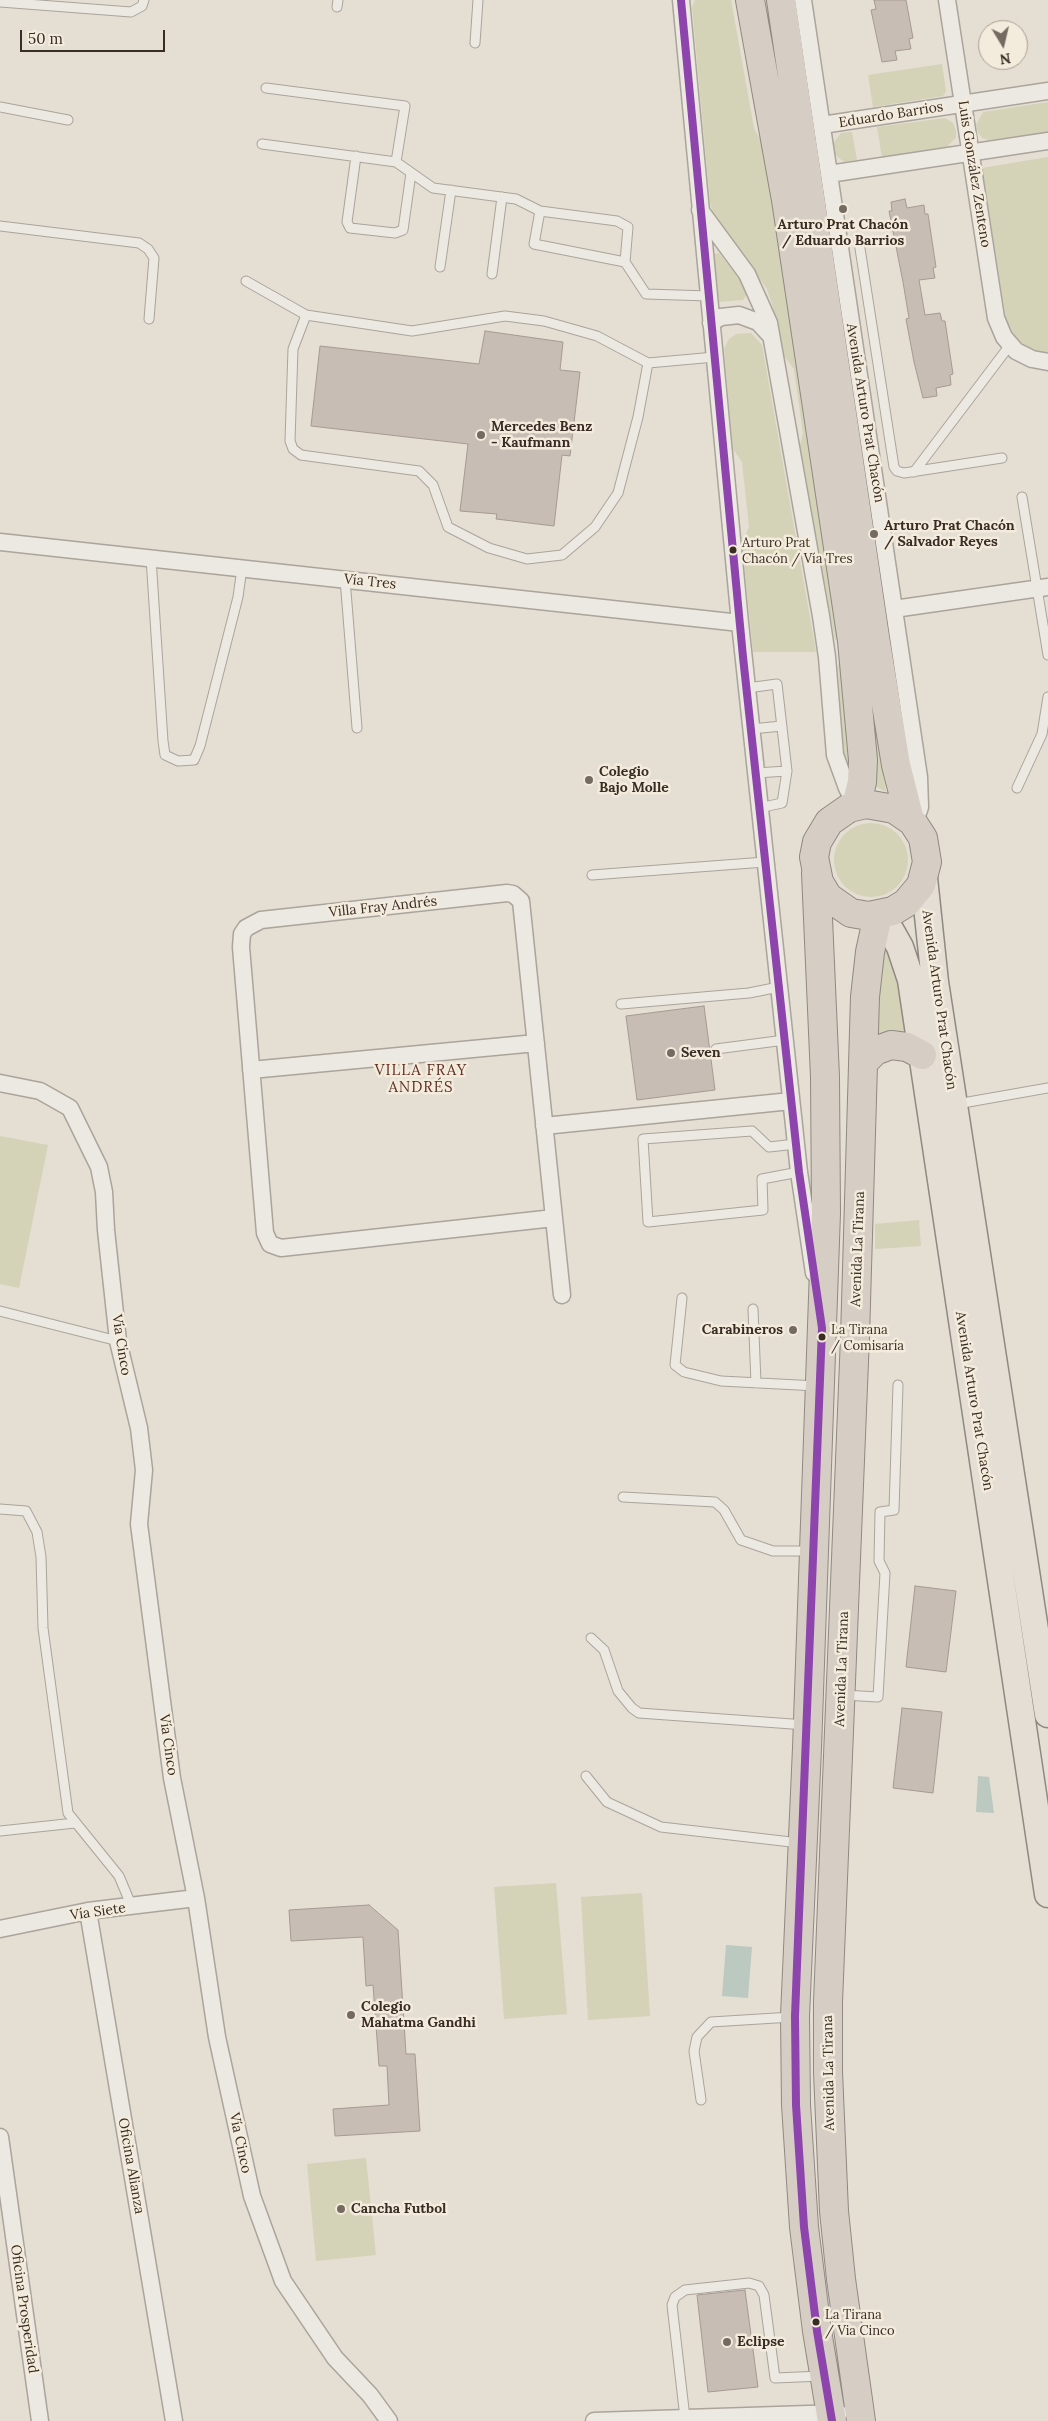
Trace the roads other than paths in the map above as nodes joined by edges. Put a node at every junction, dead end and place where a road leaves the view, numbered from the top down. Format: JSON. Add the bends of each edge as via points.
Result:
{"nodes":[{"id":1,"x":144,"y":0,"type":"edge"},
{"id":2,"x":478,"y":0,"type":"edge"},
{"id":3,"x":681,"y":0,"type":"edge"},
{"id":4,"x":750,"y":0,"type":"edge"},
{"id":5,"x":782,"y":0,"type":"edge"},
{"id":6,"x":803,"y":0,"type":"edge"},
{"id":7,"x":947,"y":0,"type":"edge"},
{"id":8,"x":0,"y":2,"type":"edge"},
{"id":9,"x":475,"y":43,"type":"dead end"},
{"id":10,"x":266,"y":88,"type":"dead end"},
{"id":11,"x":1048,"y":91,"type":"edge"},
{"id":12,"x":963,"y":104,"type":"junction"},
{"id":13,"x":0,"y":107,"type":"edge"},
{"id":14,"x":68,"y":120,"type":"dead end"},
{"id":15,"x":822,"y":125,"type":"junction"},
{"id":16,"x":1048,"y":141,"type":"edge"},
{"id":17,"x":262,"y":144,"type":"dead end"},
{"id":18,"x":970,"y":152,"type":"junction"},
{"id":19,"x":356,"y":156,"type":"junction"},
{"id":20,"x":396,"y":162,"type":"junction"},
{"id":21,"x":411,"y":172,"type":"junction"},
{"id":22,"x":829,"y":174,"type":"junction"},
{"id":23,"x":451,"y":190,"type":"junction"},
{"id":24,"x":502,"y":197,"type":"junction"},
{"id":25,"x":540,"y":210,"type":"junction"},
{"id":26,"x":700,"y":210,"type":"junction"},
{"id":27,"x":0,"y":226,"type":"edge"},
{"id":28,"x":859,"y":242,"type":"dead end"},
{"id":29,"x":625,"y":262,"type":"junction"},
{"id":30,"x":440,"y":267,"type":"dead end"},
{"id":31,"x":492,"y":274,"type":"dead end"},
{"id":32,"x":246,"y":281,"type":"dead end"},
{"id":33,"x":709,"y":296,"type":"junction"},
{"id":34,"x":306,"y":315,"type":"junction"},
{"id":35,"x":149,"y":319,"type":"dead end"},
{"id":36,"x":711,"y":322,"type":"junction"},
{"id":37,"x":772,"y":337,"type":"junction"},
{"id":38,"x":1010,"y":345,"type":"junction"},
{"id":39,"x":715,"y":357,"type":"junction"},
{"id":40,"x":1048,"y":362,"type":"edge"},
{"id":41,"x":648,"y":363,"type":"junction"},
{"id":42,"x":1002,"y":458,"type":"dead end"},
{"id":43,"x":914,"y":472,"type":"junction"},
{"id":44,"x":1022,"y":497,"type":"dead end"},
{"id":45,"x":0,"y":542,"type":"edge"},
{"id":46,"x":151,"y":558,"type":"junction"},
{"id":47,"x":242,"y":568,"type":"junction"},
{"id":48,"x":346,"y":579,"type":"junction"},
{"id":49,"x":1043,"y":587,"type":"edge"},
{"id":50,"x":894,"y":608,"type":"junction"},
{"id":51,"x":740,"y":623,"type":"junction"},
{"id":52,"x":1048,"y":655,"type":"edge"},
{"id":53,"x":746,"y":688,"type":"junction"},
{"id":54,"x":1048,"y":697,"type":"edge"},
{"id":55,"x":782,"y":726,"type":"junction"},
{"id":56,"x":357,"y":728,"type":"dead end"},
{"id":57,"x":751,"y":729,"type":"junction"},
{"id":58,"x":787,"y":771,"type":"junction"},
{"id":59,"x":756,"y":773,"type":"junction"},
{"id":60,"x":1017,"y":788,"type":"dead end"},
{"id":61,"x":856,"y":806,"type":"junction"},
{"id":62,"x":759,"y":808,"type":"junction"},
{"id":63,"x":912,"y":822,"type":"junction"},
{"id":64,"x":765,"y":862,"type":"junction"},
{"id":65,"x":816,"y":873,"type":"junction"},
{"id":66,"x":592,"y":875,"type":"dead end"},
{"id":67,"x":924,"y":878,"type":"junction"},
{"id":68,"x":878,"y":916,"type":"junction"},
{"id":69,"x":779,"y":987,"type":"junction"},
{"id":70,"x":621,"y":1004,"type":"dead end"},
{"id":71,"x":785,"y":1040,"type":"junction"},
{"id":72,"x":536,"y":1043,"type":"junction"},
{"id":73,"x":716,"y":1049,"type":"dead end"},
{"id":74,"x":922,"y":1055,"type":"junction"},
{"id":75,"x":863,"y":1063,"type":"junction"},
{"id":76,"x":251,"y":1070,"type":"junction"},
{"id":77,"x":0,"y":1083,"type":"edge"},
{"id":78,"x":1048,"y":1088,"type":"edge"},
{"id":79,"x":791,"y":1101,"type":"junction"},
{"id":80,"x":954,"y":1104,"type":"junction"},
{"id":81,"x":544,"y":1126,"type":"junction"},
{"id":82,"x":796,"y":1144,"type":"junction"},
{"id":83,"x":799,"y":1172,"type":"junction"},
{"id":84,"x":554,"y":1218,"type":"junction"},
{"id":85,"x":562,"y":1295,"type":"dead end"},
{"id":86,"x":682,"y":1298,"type":"dead end"},
{"id":87,"x":753,"y":1309,"type":"dead end"},
{"id":88,"x":0,"y":1311,"type":"edge"},
{"id":89,"x":822,"y":1328,"type":"junction"},
{"id":90,"x":118,"y":1341,"type":"junction"},
{"id":91,"x":756,"y":1384,"type":"junction"},
{"id":92,"x":898,"y":1385,"type":"dead end"},
{"id":93,"x":820,"y":1386,"type":"junction"},
{"id":94,"x":623,"y":1497,"type":"dead end"},
{"id":95,"x":0,"y":1509,"type":"edge"},
{"id":96,"x":814,"y":1551,"type":"junction"},
{"id":97,"x":1041,"y":1633,"type":"edge"},
{"id":98,"x":591,"y":1638,"type":"dead end"},
{"id":99,"x":841,"y":1695,"type":"junction"},
{"id":100,"x":1048,"y":1714,"type":"edge"},
{"id":101,"x":808,"y":1725,"type":"junction"},
{"id":102,"x":586,"y":1776,"type":"dead end"},
{"id":103,"x":75,"y":1822,"type":"junction"},
{"id":104,"x":0,"y":1831,"type":"edge"},
{"id":105,"x":803,"y":1843,"type":"junction"},
{"id":106,"x":1048,"y":1894,"type":"edge"},
{"id":107,"x":196,"y":1898,"type":"junction"},
{"id":108,"x":132,"y":1907,"type":"junction"},
{"id":109,"x":88,"y":1911,"type":"junction"},
{"id":110,"x":0,"y":1929,"type":"edge"},
{"id":111,"x":795,"y":2016,"type":"junction"},
{"id":112,"x":702,"y":2100,"type":"dead end"},
{"id":113,"x":0,"y":2137,"type":"edge"},
{"id":114,"x":824,"y":2376,"type":"junction"},
{"id":115,"x":861,"y":2416,"type":"edge"},
{"id":116,"x":832,"y":2417,"type":"edge"},
{"id":117,"x":685,"y":2418,"type":"junction"},
{"id":118,"x":40,"y":2421,"type":"edge"},
{"id":119,"x":174,"y":2421,"type":"edge"},
{"id":120,"x":389,"y":2421,"type":"edge"},
{"id":121,"x":594,"y":2421,"type":"edge"}],
"edges":[{"from":1,"to":8,"type":"lane","via":[[142,6],[131,12]]},
{"from":2,"to":9,"type":"lane"},
{"from":3,"to":26,"type":"street"},
{"from":4,"to":61,"type":"highway","via":[[786,200],[851,632],[863,760]]},
{"from":5,"to":63,"type":"highway","name":"Avenida Arturo Prat Chacón","via":[[878,655],[896,765]]},
{"from":6,"to":15,"type":"street","name":"Avenida Arturo Prat Chacón"},
{"from":7,"to":12,"type":"street","name":"Luis González Zenteno"},
{"from":10,"to":20,"type":"lane","via":[[405,106]]},
{"from":11,"to":12,"type":"street","name":"Eduardo Barrios"},
{"from":12,"to":15,"type":"street","name":"Eduardo Barrios"},
{"from":12,"to":18,"type":"street","name":"Luis González Zenteno"},
{"from":13,"to":14,"type":"lane"},
{"from":15,"to":22,"type":"street","name":"Avenida Arturo Prat Chacón"},
{"from":16,"to":18,"type":"street"},
{"from":17,"to":19,"type":"lane"},
{"from":18,"to":22,"type":"street"},
{"from":18,"to":38,"type":"street","name":"Luis González Zenteno","via":[[996,318]]},
{"from":19,"to":20,"type":"lane"},
{"from":19,"to":21,"type":"lane","via":[[347,222],[350,228],[395,234],[403,230]]},
{"from":20,"to":21,"type":"lane"},
{"from":21,"to":23,"type":"lane","via":[[433,188]]},
{"from":22,"to":50,"type":"street","name":"Avenida Arturo Prat Chacón"},
{"from":23,"to":24,"type":"lane"},
{"from":23,"to":30,"type":"lane"},
{"from":24,"to":25,"type":"lane","via":[[516,199]]},
{"from":24,"to":31,"type":"lane"},
{"from":25,"to":29,"type":"lane","via":[[618,221],[628,227]]},
{"from":25,"to":29,"type":"lane","via":[[534,244]]},
{"from":26,"to":33,"type":"street"},
{"from":26,"to":37,"type":"street","via":[[747,274],[762,304]]},
{"from":27,"to":35,"type":"lane","via":[[140,243],[154,258]]},
{"from":28,"to":43,"type":"lane","via":[[894,467],[897,471]]},
{"from":29,"to":33,"type":"lane","via":[[646,294]]},
{"from":32,"to":34,"type":"lane"},
{"from":33,"to":36,"type":"street"},
{"from":34,"to":41,"type":"lane","via":[[412,331],[505,316],[544,321],[597,336]]},
{"from":34,"to":41,"type":"lane","via":[[293,349],[290,441],[293,450],[301,455],[419,471],[432,485],[448,527],[489,548],[527,559],[562,555],[595,527],[618,493]]},
{"from":36,"to":37,"type":"street","via":[[729,315],[749,317]]},
{"from":36,"to":39,"type":"street"},
{"from":37,"to":61,"type":"street","via":[[823,632],[835,756]]},
{"from":38,"to":40,"type":"street","via":[[1024,356]]},
{"from":38,"to":43,"type":"lane"},
{"from":39,"to":41,"type":"lane"},
{"from":39,"to":51,"type":"street"},
{"from":42,"to":43,"type":"lane"},
{"from":44,"to":49,"type":"lane"},
{"from":45,"to":46,"type":"street","name":"Vía Tres"},
{"from":46,"to":47,"type":"street","name":"Vía Tres"},
{"from":46,"to":47,"type":"lane","via":[[164,748],[165,755],[178,761],[194,760],[200,746],[238,597]]},
{"from":47,"to":48,"type":"street","name":"Vía Tres"},
{"from":48,"to":51,"type":"street","name":"Vía Tres"},
{"from":48,"to":56,"type":"lane"},
{"from":49,"to":50,"type":"street"},
{"from":49,"to":52,"type":"lane"},
{"from":50,"to":63,"type":"street","name":"Avenida Arturo Prat Chacón","via":[[920,787],[920,807]]},
{"from":51,"to":53,"type":"street"},
{"from":53,"to":55,"type":"lane","via":[[777,684]]},
{"from":53,"to":57,"type":"street"},
{"from":54,"to":60,"type":"lane","via":[[1042,734]]},
{"from":55,"to":57,"type":"lane"},
{"from":55,"to":58,"type":"lane"},
{"from":57,"to":59,"type":"street"},
{"from":58,"to":59,"type":"lane"},
{"from":58,"to":62,"type":"lane","via":[[782,802]]},
{"from":59,"to":62,"type":"street"},
{"from":61,"to":63,"type":"highway","via":[[885,806]]},
{"from":61,"to":65,"type":"highway","name":"Avenida Arturo Prat Chacón","via":[[842,812],[824,828],[815,850]]},
{"from":62,"to":64,"type":"street"},
{"from":63,"to":67,"type":"highway","name":"Avenida Arturo Prat Chacón","via":[[922,838],[926,854]]},
{"from":64,"to":66,"type":"lane"},
{"from":64,"to":69,"type":"street"},
{"from":65,"to":68,"type":"highway","name":"Avenida Arturo Prat Chacón","via":[[823,890],[835,904],[851,913]]},
{"from":65,"to":89,"type":"highway","via":[[827,1145]]},
{"from":67,"to":68,"type":"highway","name":"Avenida Arturo Prat Chacón","via":[[906,903]]},
{"from":67,"to":80,"type":"main road","name":"Avenida Arturo Prat Chacón","via":[[931,953]]},
{"from":68,"to":74,"type":"main road","name":"Avenida Arturo Prat Chacón","via":[[891,931],[906,963]]},
{"from":68,"to":75,"type":"highway","name":"Avenida La Tirana","via":[[867,971]]},
{"from":69,"to":70,"type":"lane","via":[[749,993]]},
{"from":69,"to":71,"type":"street"},
{"from":71,"to":73,"type":"lane"},
{"from":71,"to":79,"type":"street"},
{"from":72,"to":76,"type":"street"},
{"from":72,"to":76,"type":"street","name":"Villa Fray Andrés","via":[[524,907],[517,897],[507,893],[262,920],[250,924],[240,940]]},
{"from":72,"to":81,"type":"street","name":"Villa Fray Andrés"},
{"from":74,"to":75,"type":"highway","via":[[908,1047],[891,1045],[875,1051]]},
{"from":74,"to":106,"type":"main road","name":"Avenida Arturo Prat Chacón"},
{"from":75,"to":99,"type":"highway","name":"Avenida La Tirana"},
{"from":76,"to":84,"type":"street","name":"Villa Fray Andrés","via":[[265,1233],[270,1244],[276,1247]]},
{"from":77,"to":90,"type":"street","name":"Vía Cinco","via":[[40,1091],[70,1108],[99,1167]]},
{"from":78,"to":80,"type":"lane"},
{"from":79,"to":81,"type":"street"},
{"from":79,"to":82,"type":"street"},
{"from":80,"to":97,"type":"main road","name":"Avenida Arturo Prat Chacón"},
{"from":81,"to":84,"type":"street","name":"Villa Fray Andrés"},
{"from":82,"to":83,"type":"street"},
{"from":82,"to":83,"type":"lane","via":[[769,1147],[752,1131],[644,1139],[648,1222],[763,1210],[762,1179]]},
{"from":83,"to":89,"type":"street"},
{"from":84,"to":85,"type":"street","name":"Villa Fray Andrés"},
{"from":86,"to":91,"type":"lane","via":[[675,1364],[684,1372],[721,1382]]},
{"from":87,"to":91,"type":"lane"},
{"from":88,"to":90,"type":"lane"},
{"from":89,"to":93,"type":"highway"},
{"from":90,"to":107,"type":"street","name":"Vía Cinco","via":[[139,1428],[144,1470],[139,1524],[172,1778]]},
{"from":91,"to":93,"type":"lane"},
{"from":92,"to":99,"type":"lane","via":[[894,1510],[880,1512],[879,1561],[885,1573],[878,1697]]},
{"from":93,"to":96,"type":"highway"},
{"from":94,"to":96,"type":"lane","via":[[714,1502],[724,1510],[741,1540],[773,1551]]},
{"from":95,"to":103,"type":"lane","via":[[26,1511],[37,1532],[44,1638],[68,1813]]},
{"from":96,"to":101,"type":"highway"},
{"from":97,"to":100,"type":"main road","name":"Avenida Arturo Prat Chacón"},
{"from":98,"to":101,"type":"lane","via":[[604,1650],[618,1691],[639,1713]]},
{"from":99,"to":115,"type":"highway","name":"Avenida La Tirana","via":[[828,2072],[835,2220]]},
{"from":101,"to":105,"type":"highway"},
{"from":102,"to":105,"type":"lane","via":[[608,1802],[661,1827]]},
{"from":103,"to":104,"type":"lane"},
{"from":103,"to":108,"type":"lane","via":[[119,1876]]},
{"from":105,"to":111,"type":"highway"},
{"from":107,"to":108,"type":"street","name":"Vía Siete"},
{"from":107,"to":120,"type":"street","name":"Vía Cinco","via":[[217,2036],[255,2204],[284,2281],[335,2358]]},
{"from":108,"to":109,"type":"street","name":"Vía Siete"},
{"from":109,"to":110,"type":"street","name":"Vía Siete"},
{"from":109,"to":119,"type":"street","name":"Oficina Alianza"},
{"from":111,"to":112,"type":"lane","via":[[711,2022],[697,2037],[694,2052]]},
{"from":111,"to":114,"type":"highway","via":[[801,2192]]},
{"from":113,"to":118,"type":"street","name":"Oficina Prosperidad"},
{"from":114,"to":116,"type":"highway"},
{"from":114,"to":117,"type":"lane","via":[[775,2378],[764,2295],[759,2286],[749,2283],[685,2290],[675,2296],[672,2305]]},
{"from":115,"to":116,"type":"street"},
{"from":116,"to":117,"type":"street"},
{"from":117,"to":121,"type":"street"}]}
